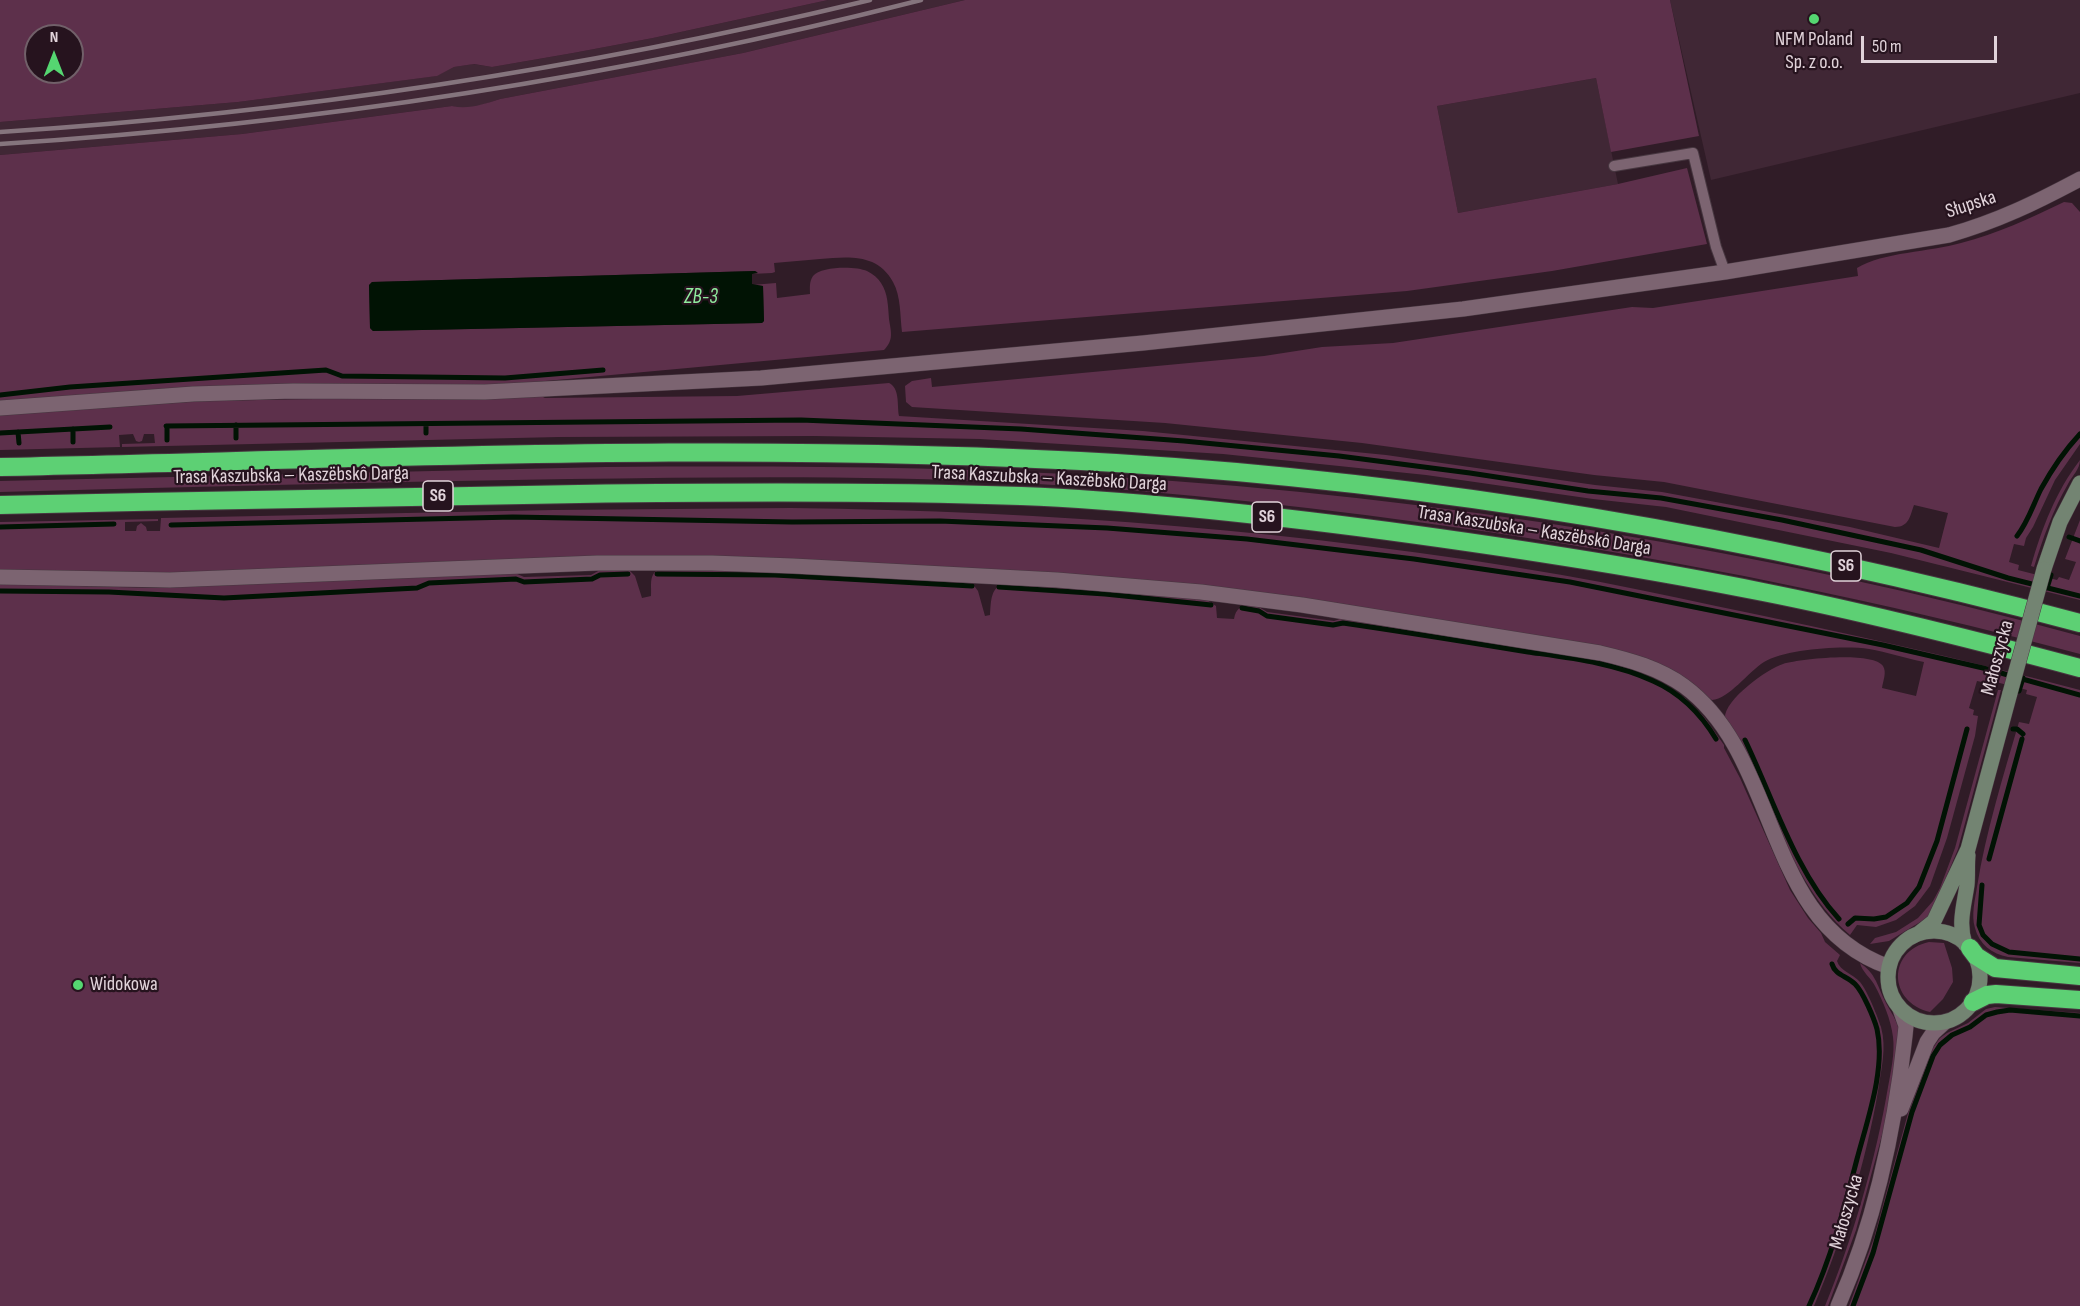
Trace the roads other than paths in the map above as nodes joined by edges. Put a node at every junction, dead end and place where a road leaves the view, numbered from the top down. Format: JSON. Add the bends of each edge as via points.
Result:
{"nodes":[{"id":1,"x":1614,"y":166,"type":"dead end"},
{"id":2,"x":2080,"y":179,"type":"edge"},
{"id":3,"x":1725,"y":272,"type":"junction"},
{"id":4,"x":0,"y":408,"type":"edge"},
{"id":5,"x":0,"y":467,"type":"edge"},
{"id":6,"x":2080,"y":483,"type":"edge"},
{"id":7,"x":0,"y":505,"type":"edge"},
{"id":8,"x":0,"y":578,"type":"edge"},
{"id":9,"x":2080,"y":623,"type":"edge"},
{"id":10,"x":2080,"y":668,"type":"edge"},
{"id":11,"x":1968,"y":849,"type":"junction"},
{"id":12,"x":1918,"y":934,"type":"junction"},
{"id":13,"x":1967,"y":946,"type":"junction"},
{"id":14,"x":1889,"y":967,"type":"junction"},
{"id":15,"x":2080,"y":976,"type":"edge"},
{"id":16,"x":2080,"y":1000,"type":"edge"},
{"id":17,"x":1972,"y":1002,"type":"junction"},
{"id":18,"x":1900,"y":1009,"type":"junction"},
{"id":19,"x":1945,"y":1022,"type":"junction"},
{"id":20,"x":1893,"y":1128,"type":"junction"},
{"id":21,"x":1838,"y":1306,"type":"edge"}],
"edges":[{"from":1,"to":3,"type":"lane","via":[[1693,153]]},
{"from":2,"to":3,"type":"street","name":"Słupska","via":[[2019,211],[1938,237]]},
{"from":3,"to":4,"type":"street","name":"Słupska","via":[[1451,310],[761,378],[485,392],[193,394]]},
{"from":5,"to":9,"type":"highway","name":"Trasa Kaszubska – Kaszëbskô Darga","number":"S6","via":[[650,453],[787,453],[1120,464],[1337,482],[1600,518],[1776,550]]},
{"from":6,"to":11,"type":"main road","name":"Małoszycka","bridge":true,"via":[[2064,512],[2044,569]]},
{"from":7,"to":10,"type":"highway","name":"Trasa Kaszubska – Kaszëbskô Darga","number":"S6","via":[[722,492],[1013,496],[1117,503],[1334,524],[1544,553],[1767,593]]},
{"from":8,"to":14,"type":"street","via":[[152,581],[597,563],[793,566],[1201,592],[1600,653],[1660,672],[1709,709],[1738,754],[1790,872],[1811,908],[1845,943]]},
{"from":11,"to":12,"type":"main road","name":"Małoszycka","via":[[1934,921]]},
{"from":11,"to":13,"type":"main road","name":"Małoszycka","via":[[1961,918]]},
{"from":12,"to":13,"type":"main road","via":[[1951,934]]},
{"from":12,"to":14,"type":"main road","via":[[1899,947]]},
{"from":13,"to":15,"type":"highway","via":[[1995,968]]},
{"from":13,"to":17,"type":"main road","via":[[1979,968]]},
{"from":14,"to":18,"type":"main road","via":[[1888,987]]},
{"from":16,"to":17,"type":"highway","via":[[1996,994]]},
{"from":17,"to":19,"type":"main road","via":[[1956,1018]]},
{"from":18,"to":19,"type":"main road","via":[[1922,1021]]},
{"from":18,"to":20,"type":"street","name":"Małoszycka","via":[[1906,1026]]},
{"from":19,"to":20,"type":"street","name":"Małoszycka","via":[[1928,1042]]},
{"from":20,"to":21,"type":"street","name":"Małoszycka"}]}
